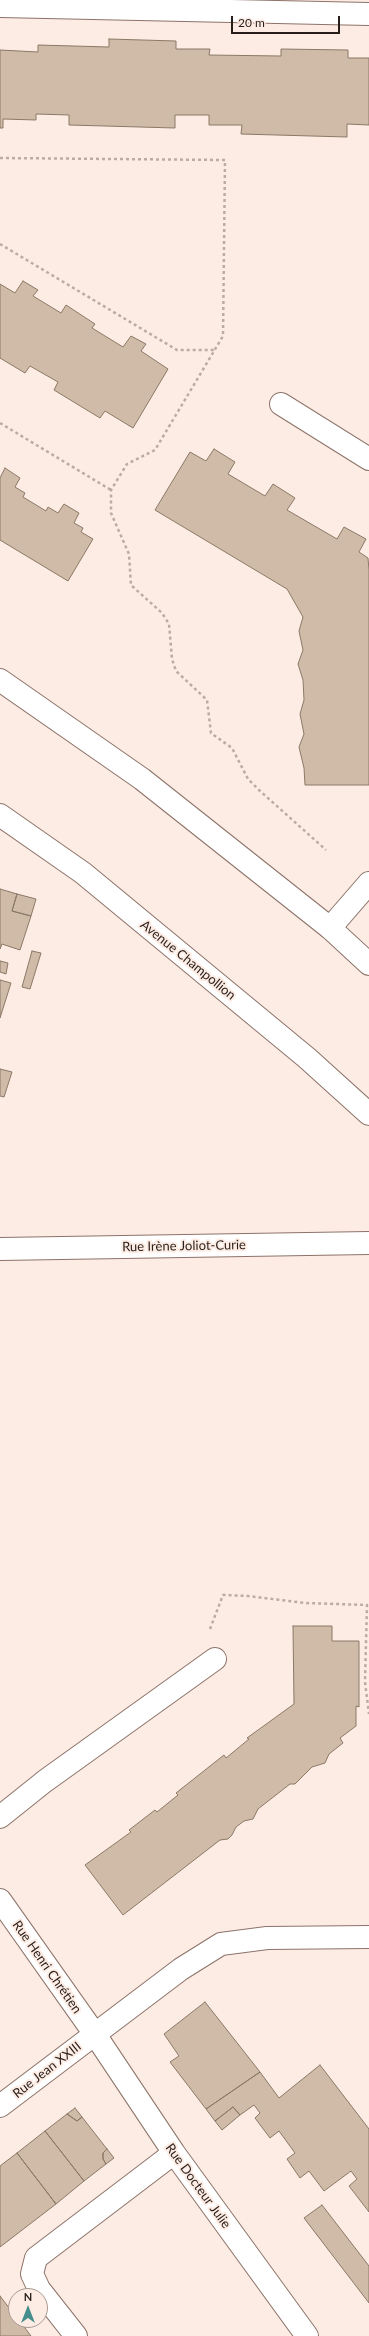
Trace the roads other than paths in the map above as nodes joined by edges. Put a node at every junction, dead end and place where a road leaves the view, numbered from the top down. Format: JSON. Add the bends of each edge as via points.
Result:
{"nodes":[{"id":1,"x":0,"y":6,"type":"edge"},
{"id":2,"x":369,"y":14,"type":"edge"},
{"id":3,"x":282,"y":404,"type":"dead end"},
{"id":4,"x":369,"y":459,"type":"edge"},
{"id":5,"x":0,"y":680,"type":"edge"},
{"id":6,"x":0,"y":815,"type":"edge"},
{"id":7,"x":369,"y":883,"type":"edge"},
{"id":8,"x":330,"y":928,"type":"junction"},
{"id":9,"x":369,"y":964,"type":"edge"},
{"id":10,"x":369,"y":1114,"type":"edge"},
{"id":11,"x":369,"y":1243,"type":"edge"},
{"id":12,"x":0,"y":1249,"type":"edge"},
{"id":13,"x":215,"y":1659,"type":"road end"},
{"id":14,"x":0,"y":1817,"type":"edge"},
{"id":15,"x":0,"y":1900,"type":"edge"},
{"id":16,"x":369,"y":1937,"type":"edge"},
{"id":17,"x":94,"y":2033,"type":"junction"},
{"id":18,"x":0,"y":2106,"type":"edge"},
{"id":19,"x":174,"y":2153,"type":"junction"},
{"id":20,"x":76,"y":2336,"type":"edge"},
{"id":21,"x":307,"y":2336,"type":"edge"}],
"edges":[{"from":1,"to":2,"type":"street"},
{"from":3,"to":4,"type":"street"},
{"from":5,"to":8,"type":"street","via":[[142,779]]},
{"from":6,"to":10,"type":"street","name":"Avenue Champollion","via":[[83,873],[307,1058]]},
{"from":7,"to":8,"type":"street"},
{"from":8,"to":9,"type":"street"},
{"from":11,"to":12,"type":"street","name":"Rue Irène Joliot-Curie"},
{"from":13,"to":14,"type":"street","via":[[45,1781]]},
{"from":15,"to":17,"type":"street","name":"Rue Henri Chrétien"},
{"from":16,"to":17,"type":"street","name":"Rue Jean XXIII","via":[[267,1938],[220,1944],[181,1969]]},
{"from":17,"to":18,"type":"street","name":"Rue Jean XXIII"},
{"from":17,"to":19,"type":"street","name":"Rue Docteur Julie"},
{"from":19,"to":20,"type":"street","via":[[36,2258],[32,2274],[39,2289]]},
{"from":19,"to":21,"type":"street","name":"Rue Docteur Julie"}]}
